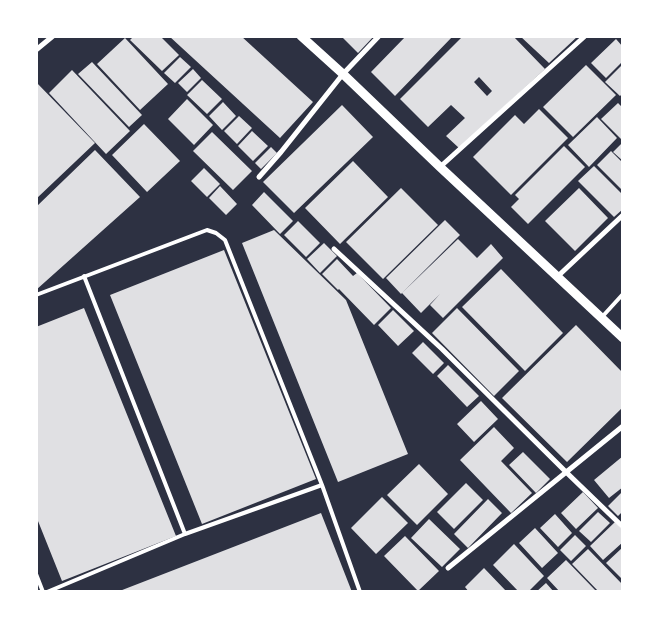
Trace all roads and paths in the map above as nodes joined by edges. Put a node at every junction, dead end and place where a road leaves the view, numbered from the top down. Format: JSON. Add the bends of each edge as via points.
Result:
{"nodes":[{"id":1,"x":53,"y":36,"type":"edge"},
{"id":2,"x":301,"y":36,"type":"edge"},
{"id":3,"x":379,"y":36,"type":"edge"},
{"id":4,"x":585,"y":36,"type":"edge"},
{"id":5,"x":36,"y":50,"type":"edge"},
{"id":6,"x":344,"y":74,"type":"junction"},
{"id":7,"x":440,"y":167,"type":"junction"},
{"id":8,"x":259,"y":177,"type":"dead end"},
{"id":9,"x":623,"y":215,"type":"edge"},
{"id":10,"x":334,"y":249,"type":"dead end"},
{"id":11,"x":84,"y":276,"type":"junction"},
{"id":12,"x":557,"y":277,"type":"junction"},
{"id":13,"x":623,"y":294,"type":"edge"},
{"id":14,"x":36,"y":295,"type":"edge"},
{"id":15,"x":601,"y":318,"type":"junction"},
{"id":16,"x":623,"y":338,"type":"edge"},
{"id":17,"x":623,"y":426,"type":"edge"},
{"id":18,"x":566,"y":472,"type":"junction"},
{"id":19,"x":322,"y":485,"type":"junction"},
{"id":20,"x":623,"y":527,"type":"edge"},
{"id":21,"x":185,"y":534,"type":"junction"},
{"id":22,"x":448,"y":568,"type":"dead end"},
{"id":23,"x":36,"y":574,"type":"edge"},
{"id":24,"x":43,"y":592,"type":"edge"},
{"id":25,"x":47,"y":592,"type":"edge"},
{"id":26,"x":360,"y":592,"type":"edge"}],
"edges":[{"from":1,"to":5,"type":"street"},
{"from":2,"to":6,"type":"street"},
{"from":3,"to":6,"type":"street"},
{"from":4,"to":7,"type":"street"},
{"from":6,"to":7,"type":"street"},
{"from":6,"to":8,"type":"street"},
{"from":7,"to":12,"type":"street"},
{"from":9,"to":12,"type":"street"},
{"from":10,"to":18,"type":"street","via":[[442,349]]},
{"from":11,"to":14,"type":"lane"},
{"from":11,"to":19,"type":"lane","via":[[207,230],[225,240]]},
{"from":11,"to":21,"type":"lane"},
{"from":12,"to":15,"type":"street"},
{"from":13,"to":15,"type":"lane"},
{"from":15,"to":16,"type":"street"},
{"from":17,"to":18,"type":"street"},
{"from":18,"to":20,"type":"street"},
{"from":18,"to":22,"type":"street"},
{"from":19,"to":21,"type":"lane"},
{"from":19,"to":26,"type":"lane"},
{"from":21,"to":25,"type":"lane"},
{"from":23,"to":24,"type":"lane"}]}
